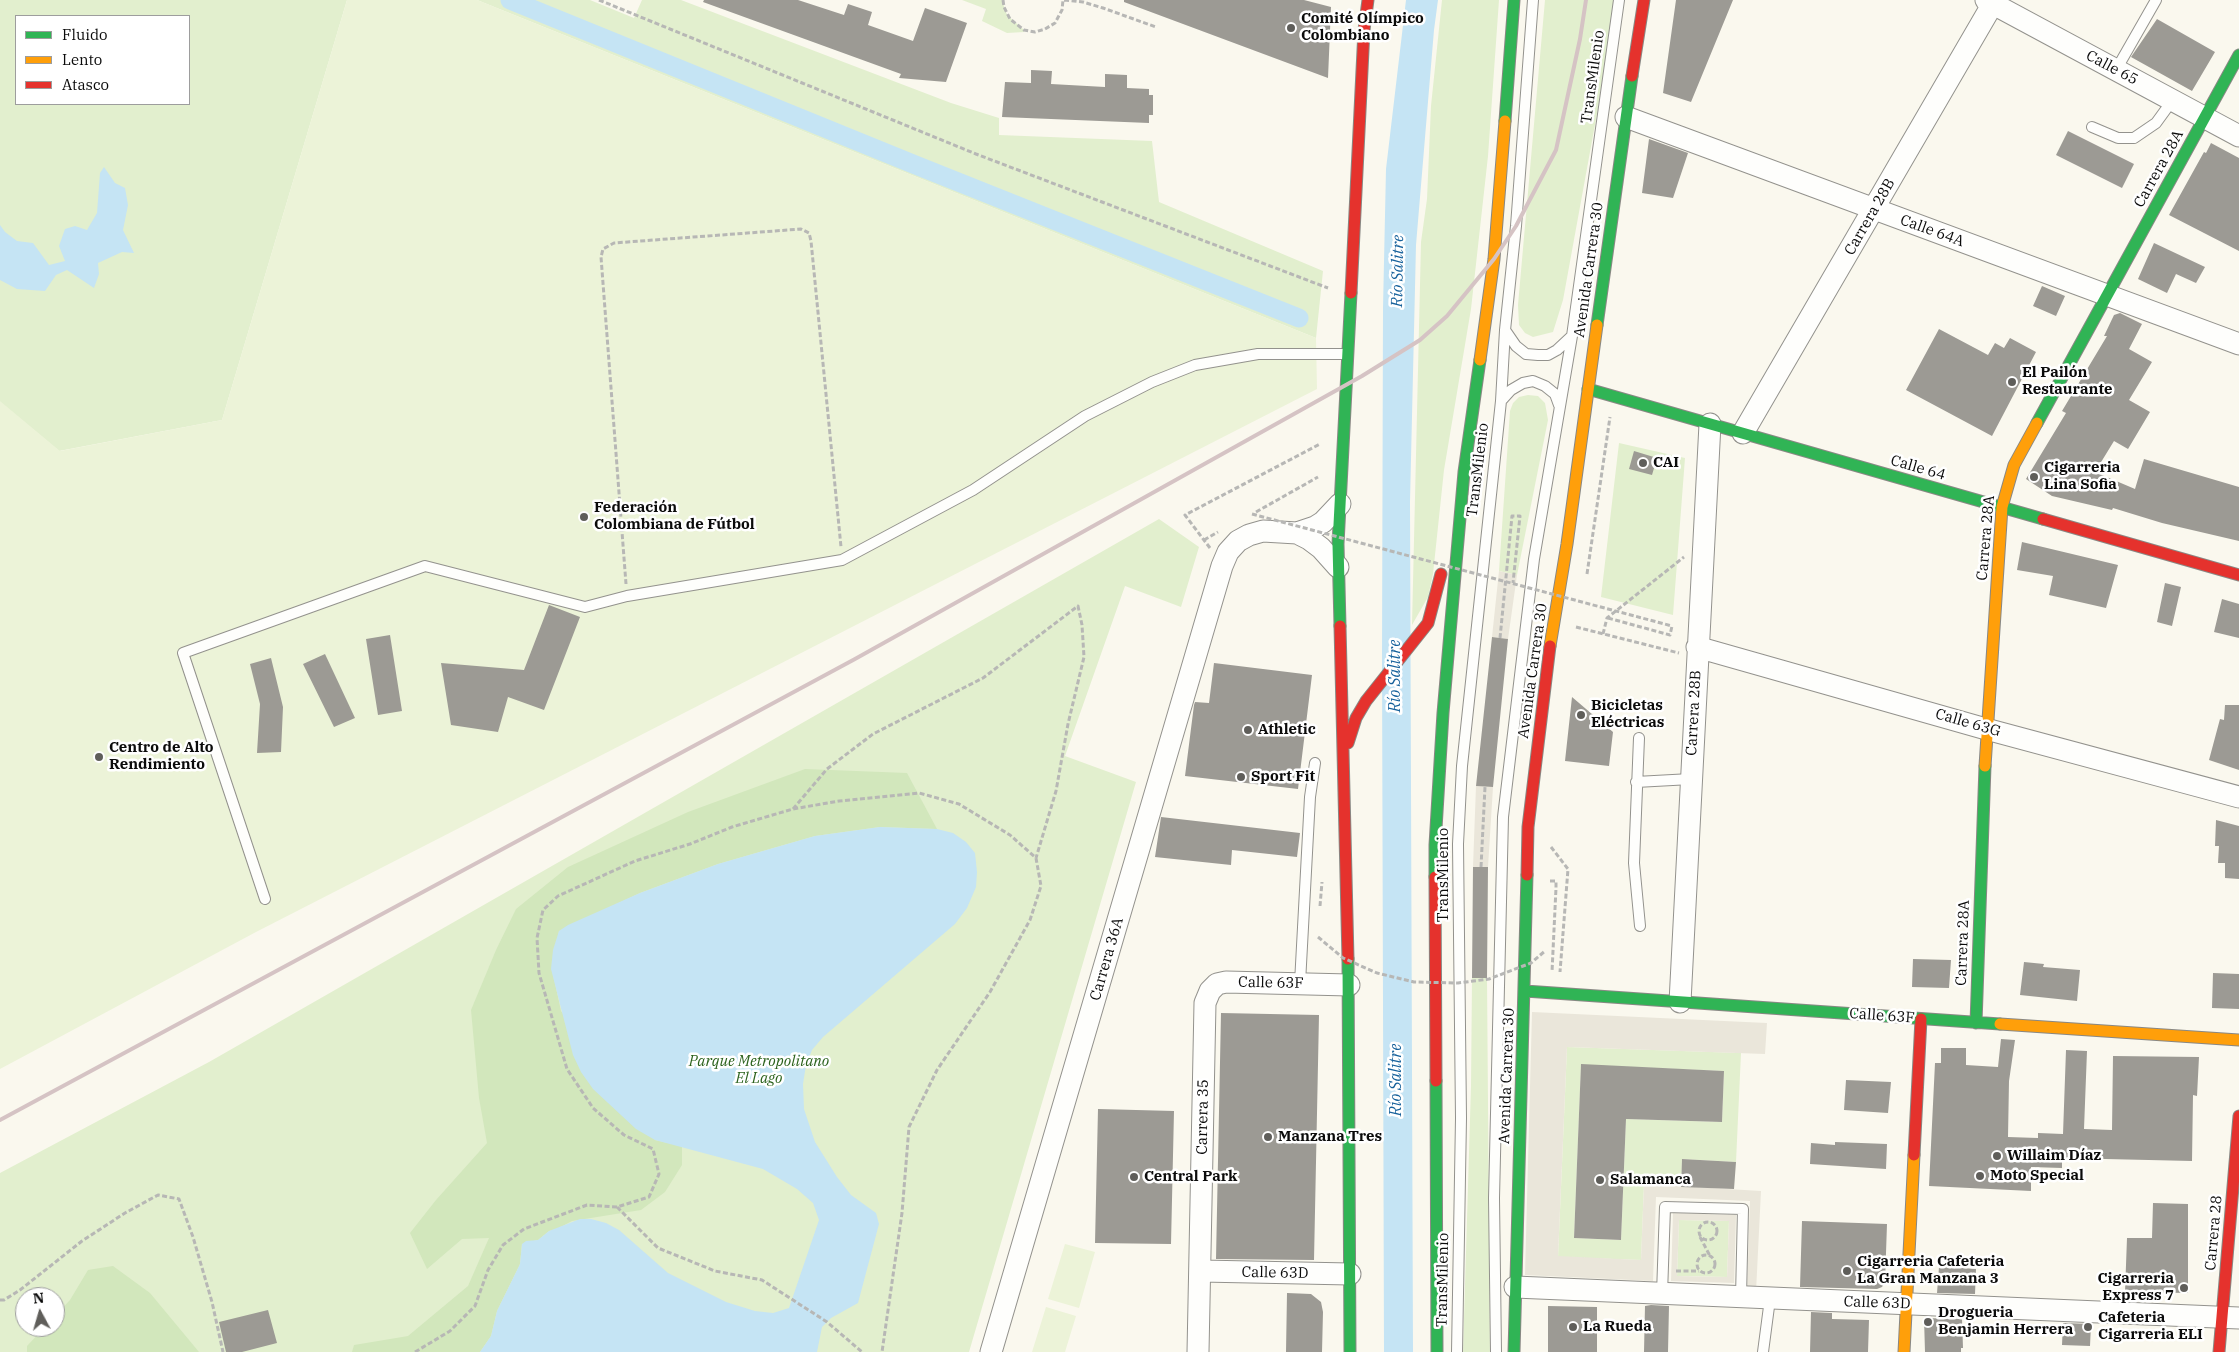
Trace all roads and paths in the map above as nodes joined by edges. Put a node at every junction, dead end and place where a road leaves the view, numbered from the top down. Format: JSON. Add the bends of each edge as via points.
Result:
{"nodes":[{"id":1,"x":599,"y":0,"type":"edge"},
{"id":2,"x":1003,"y":0,"type":"edge"},
{"id":3,"x":1368,"y":0,"type":"edge"},
{"id":4,"x":1514,"y":0,"type":"edge"},
{"id":5,"x":1533,"y":0,"type":"edge"},
{"id":6,"x":1619,"y":0,"type":"edge"},
{"id":7,"x":1644,"y":0,"type":"edge"},
{"id":8,"x":2156,"y":0,"type":"edge"},
{"id":9,"x":1991,"y":1,"type":"edge"},
{"id":10,"x":1156,"y":27,"type":"dead end"},
{"id":11,"x":2239,"y":54,"type":"edge"},
{"id":12,"x":2116,"y":70,"type":"junction"},
{"id":13,"x":2172,"y":101,"type":"junction"},
{"id":14,"x":1626,"y":117,"type":"junction"},
{"id":15,"x":2204,"y":118,"type":"junction"},
{"id":16,"x":2092,"y":127,"type":"dead end"},
{"id":17,"x":2239,"y":136,"type":"edge"},
{"id":18,"x":1875,"y":210,"type":"junction"},
{"id":19,"x":1337,"y":292,"type":"dead end"},
{"id":20,"x":2107,"y":296,"type":"junction"},
{"id":21,"x":1505,"y":330,"type":"junction"},
{"id":22,"x":1572,"y":336,"type":"junction"},
{"id":23,"x":2239,"y":344,"type":"edge"},
{"id":24,"x":1347,"y":354,"type":"junction"},
{"id":25,"x":1588,"y":389,"type":"junction"},
{"id":26,"x":1613,"y":396,"type":"junction"},
{"id":27,"x":1501,"y":401,"type":"junction"},
{"id":28,"x":1560,"y":409,"type":"junction"},
{"id":29,"x":1710,"y":424,"type":"junction"},
{"id":30,"x":1743,"y":434,"type":"junction"},
{"id":31,"x":1328,"y":440,"type":"dead end"},
{"id":32,"x":1464,"y":472,"type":"junction"},
{"id":33,"x":1326,"y":473,"type":"dead end"},
{"id":34,"x":1340,"y":504,"type":"junction"},
{"id":35,"x":2002,"y":507,"type":"junction"},
{"id":36,"x":1220,"y":531,"type":"dead end"},
{"id":37,"x":1297,"y":533,"type":"junction"},
{"id":38,"x":1204,"y":540,"type":"junction"},
{"id":39,"x":1703,"y":541,"type":"junction"},
{"id":40,"x":842,"y":560,"type":"junction"},
{"id":41,"x":1222,"y":566,"type":"junction"},
{"id":42,"x":1338,"y":567,"type":"junction"},
{"id":43,"x":2239,"y":575,"type":"edge"},
{"id":44,"x":1586,"y":580,"type":"dead end"},
{"id":45,"x":1513,"y":583,"type":"junction"},
{"id":46,"x":627,"y":596,"type":"junction"},
{"id":47,"x":1582,"y":599,"type":"dead end"},
{"id":48,"x":1580,"y":608,"type":"dead end"},
{"id":49,"x":1578,"y":618,"type":"dead end"},
{"id":50,"x":1607,"y":618,"type":"junction"},
{"id":51,"x":1554,"y":622,"type":"junction"},
{"id":52,"x":1576,"y":627,"type":"junction"},
{"id":53,"x":1603,"y":634,"type":"junction"},
{"id":54,"x":1574,"y":636,"type":"dead end"},
{"id":55,"x":1500,"y":638,"type":"dead end"},
{"id":56,"x":1697,"y":652,"type":"junction"},
{"id":57,"x":1986,"y":729,"type":"junction"},
{"id":58,"x":1639,"y":738,"type":"dead end"},
{"id":59,"x":1315,"y":762,"type":"dead end"},
{"id":60,"x":1343,"y":763,"type":"junction"},
{"id":61,"x":1691,"y":779,"type":"junction"},
{"id":62,"x":1636,"y":782,"type":"junction"},
{"id":63,"x":1485,"y":787,"type":"dead end"},
{"id":64,"x":2239,"y":797,"type":"edge"},
{"id":65,"x":793,"y":810,"type":"junction"},
{"id":66,"x":1550,"y":845,"type":"dead end"},
{"id":67,"x":1036,"y":858,"type":"junction"},
{"id":68,"x":1481,"y":867,"type":"dead end"},
{"id":69,"x":1549,"y":883,"type":"dead end"},
{"id":70,"x":265,"y":899,"type":"dead end"},
{"id":71,"x":1640,"y":926,"type":"dead end"},
{"id":72,"x":1318,"y":937,"type":"dead end"},
{"id":73,"x":1546,"y":941,"type":"dead end"},
{"id":74,"x":1553,"y":958,"type":"dead end"},
{"id":75,"x":1300,"y":983,"type":"junction"},
{"id":76,"x":1349,"y":985,"type":"junction"},
{"id":77,"x":1525,"y":991,"type":"junction"},
{"id":78,"x":1552,"y":993,"type":"junction"},
{"id":79,"x":1680,"y":1002,"type":"junction"},
{"id":80,"x":1205,"y":1003,"type":"joint"},
{"id":81,"x":1921,"y":1019,"type":"junction"},
{"id":82,"x":1976,"y":1023,"type":"junction"},
{"id":83,"x":2239,"y":1040,"type":"edge"},
{"id":84,"x":2239,"y":1116,"type":"edge"},
{"id":85,"x":617,"y":1207,"type":"junction"},
{"id":86,"x":1700,"y":1236,"type":"junction"},
{"id":87,"x":1710,"y":1257,"type":"junction"},
{"id":88,"x":1200,"y":1272,"type":"junction"},
{"id":89,"x":1350,"y":1274,"type":"junction"},
{"id":90,"x":1515,"y":1287,"type":"junction"},
{"id":91,"x":1662,"y":1294,"type":"junction"},
{"id":92,"x":1741,"y":1297,"type":"junction"},
{"id":93,"x":1770,"y":1298,"type":"junction"},
{"id":94,"x":0,"y":1300,"type":"edge"},
{"id":95,"x":1906,"y":1304,"type":"junction"},
{"id":96,"x":2231,"y":1318,"type":"edge"},
{"id":97,"x":223,"y":1352,"type":"edge"},
{"id":98,"x":414,"y":1352,"type":"edge"},
{"id":99,"x":862,"y":1352,"type":"edge"},
{"id":100,"x":882,"y":1352,"type":"edge"},
{"id":101,"x":992,"y":1352,"type":"edge"},
{"id":102,"x":1198,"y":1352,"type":"edge"},
{"id":103,"x":1350,"y":1352,"type":"edge"},
{"id":104,"x":1437,"y":1352,"type":"edge"},
{"id":105,"x":1457,"y":1352,"type":"edge"},
{"id":106,"x":1496,"y":1352,"type":"edge"},
{"id":107,"x":1514,"y":1352,"type":"edge"},
{"id":108,"x":1763,"y":1352,"type":"edge"},
{"id":109,"x":1904,"y":1352,"type":"edge"},
{"id":110,"x":2219,"y":1352,"type":"edge"}],
"edges":[{"from":1,"to":19,"type":"path","via":[[976,154]]},
{"from":2,"to":10,"type":"path","via":[[1010,18],[1024,30],[1035,32],[1055,23],[1063,0],[1083,2]]},
{"from":3,"to":24,"type":"main road"},
{"from":4,"to":32,"type":"main road","via":[[1494,258]]},
{"from":5,"to":21,"type":"lane","name":"TransMilenio"},
{"from":6,"to":22,"type":"lane","name":"TransMilenio"},
{"from":7,"to":14,"type":"main road","name":"Avenida Carrera 30"},
{"from":8,"to":12,"type":"lane"},
{"from":9,"to":12,"type":"street","name":"Calle 65"},
{"from":9,"to":18,"type":"street","name":"Carrera 28B"},
{"from":11,"to":15,"type":"main road","name":"Carrera 28A"},
{"from":12,"to":13,"type":"street","name":"Calle 65"},
{"from":13,"to":15,"type":"street","name":"Calle 65"},
{"from":13,"to":16,"type":"lane","via":[[2156,123],[2134,138],[2118,138]]},
{"from":14,"to":18,"type":"street","name":"Calle 64A"},
{"from":14,"to":25,"type":"main road","name":"Avenida Carrera 30"},
{"from":15,"to":17,"type":"street","name":"Calle 65"},
{"from":15,"to":20,"type":"main road","name":"Carrera 28A"},
{"from":18,"to":20,"type":"street","name":"Calle 64A"},
{"from":18,"to":30,"type":"street","name":"Carrera 28B"},
{"from":20,"to":23,"type":"street","name":"Calle 64A"},
{"from":20,"to":35,"type":"main road","name":"Carrera 28A","via":[[2014,465]]},
{"from":21,"to":22,"type":"lane","via":[[1526,354],[1548,354]]},
{"from":21,"to":27,"type":"lane","name":"TransMilenio"},
{"from":22,"to":28,"type":"lane","name":"TransMilenio"},
{"from":24,"to":34,"type":"main road"},
{"from":24,"to":40,"type":"lane","via":[[1258,354],[1195,366],[1152,382],[1085,416],[973,490]]},
{"from":25,"to":26,"type":"main road","name":"Calle 64"},
{"from":25,"to":51,"type":"main road","name":"Avenida Carrera 30"},
{"from":26,"to":29,"type":"main road","name":"Calle 64"},
{"from":26,"to":44,"type":"path"},
{"from":27,"to":28,"type":"lane","via":[[1511,390],[1533,381],[1555,394]]},
{"from":27,"to":105,"type":"lane","name":"TransMilenio","via":[[1464,747],[1458,844],[1461,1118]]},
{"from":28,"to":106,"type":"lane","name":"TransMilenio","via":[[1534,559],[1503,817],[1494,1198]]},
{"from":29,"to":30,"type":"main road","name":"Calle 64"},
{"from":29,"to":39,"type":"street","name":"Carrera 28B"},
{"from":30,"to":35,"type":"main road","name":"Calle 64"},
{"from":31,"to":38,"type":"path","via":[[1185,515]]},
{"from":32,"to":60,"type":"main road","via":[[1428,623],[1366,701],[1356,718]]},
{"from":32,"to":104,"type":"main road","via":[[1435,845]]},
{"from":33,"to":45,"type":"path","bridge":true,"via":[[1252,514]]},
{"from":34,"to":37,"type":"street","via":[[1323,522]]},
{"from":34,"to":42,"type":"main road"},
{"from":35,"to":43,"type":"main road","name":"Calle 64"},
{"from":35,"to":57,"type":"main road","name":"Carrera 28A"},
{"from":36,"to":38,"type":"path"},
{"from":37,"to":41,"type":"street","name":"Carrera 36A","via":[[1263,532],[1238,540]]},
{"from":37,"to":42,"type":"street","via":[[1321,548]]},
{"from":38,"to":41,"type":"path"},
{"from":39,"to":50,"type":"path"},
{"from":39,"to":56,"type":"street","name":"Carrera 28B"},
{"from":40,"to":46,"type":"lane"},
{"from":40,"to":46,"type":"path","via":[[809,233],[801,229],[614,243],[603,249],[600,257]]},
{"from":41,"to":101,"type":"street","name":"Carrera 36A"},
{"from":42,"to":60,"type":"main road"},
{"from":45,"to":50,"type":"path","bridge":true,"via":[[1672,626],[1670,636]]},
{"from":45,"to":55,"type":"path","via":[[1520,516],[1512,516]]},
{"from":46,"to":70,"type":"lane","via":[[585,607],[425,566],[183,653]]},
{"from":47,"to":48,"type":"path"},
{"from":49,"to":52,"type":"path"},
{"from":50,"to":53,"type":"path"},
{"from":51,"to":52,"type":"path"},
{"from":51,"to":77,"type":"main road","name":"Avenida Carrera 30","via":[[1528,827]]},
{"from":52,"to":53,"type":"path"},
{"from":52,"to":54,"type":"path"},
{"from":53,"to":56,"type":"path"},
{"from":56,"to":57,"type":"street","name":"Calle 63G"},
{"from":56,"to":61,"type":"street","name":"Carrera 28B"},
{"from":57,"to":64,"type":"street","name":"Calle 63G"},
{"from":57,"to":82,"type":"main road","name":"Carrera 28A"},
{"from":58,"to":62,"type":"lane"},
{"from":59,"to":75,"type":"lane","via":[[1309,807]]},
{"from":60,"to":76,"type":"main road"},
{"from":61,"to":62,"type":"lane"},
{"from":61,"to":79,"type":"street","name":"Carrera 28B"},
{"from":62,"to":71,"type":"lane","via":[[1634,863]]},
{"from":63,"to":68,"type":"path"},
{"from":65,"to":67,"type":"path","via":[[840,800],[919,793],[959,804],[1010,834]]},
{"from":65,"to":67,"type":"path","via":[[828,769],[873,734],[983,678],[1078,606],[1084,657],[1056,791]]},
{"from":65,"to":85,"type":"path","via":[[732,827],[635,861],[558,896],[542,910],[536,938],[539,973],[567,1069],[593,1108],[624,1136],[653,1149],[659,1174],[649,1197]]},
{"from":66,"to":78,"type":"path","via":[[1568,869],[1560,974]]},
{"from":67,"to":100,"type":"path","via":[[1041,886],[1030,920],[990,992],[937,1070],[909,1127],[902,1213]]},
{"from":69,"to":74,"type":"path","via":[[1556,881]]},
{"from":72,"to":73,"type":"path","bridge":true,"via":[[1343,958],[1377,973],[1414,982],[1458,983],[1489,979],[1531,963],[1545,951]]},
{"from":75,"to":76,"type":"street","name":"Calle 63F"},
{"from":75,"to":80,"type":"street","name":"Calle 63F","via":[[1226,982],[1210,991]]},
{"from":76,"to":89,"type":"main road"},
{"from":77,"to":78,"type":"main road","name":"Calle 63F"},
{"from":77,"to":90,"type":"main road","name":"Avenida Carrera 30"},
{"from":78,"to":79,"type":"main road","name":"Calle 63F"},
{"from":79,"to":81,"type":"main road","name":"Calle 63F"},
{"from":80,"to":88,"type":"street","name":"Carrera 35"},
{"from":81,"to":82,"type":"main road","name":"Calle 63F"},
{"from":81,"to":95,"type":"main road"},
{"from":82,"to":83,"type":"main road","name":"Calle 63F"},
{"from":84,"to":96,"type":"main road","name":"Carrera 28"},
{"from":85,"to":98,"type":"path","via":[[587,1204],[524,1229],[503,1245],[488,1270],[475,1306],[450,1331]]},
{"from":85,"to":99,"type":"path","via":[[658,1248],[714,1271],[762,1280],[827,1322]]},
{"from":86,"to":86,"type":"path","via":[[1705,1240],[1714,1238],[1716,1226],[1702,1223]]},
{"from":86,"to":87,"type":"path"},
{"from":87,"to":87,"type":"path","via":[[1702,1256],[1698,1261],[1697,1266],[1703,1273],[1712,1272],[1715,1267],[1715,1261]]},
{"from":88,"to":89,"type":"street","name":"Calle 63D"},
{"from":88,"to":102,"type":"street","name":"Carrera 35"},
{"from":89,"to":103,"type":"main road"},
{"from":90,"to":91,"type":"street","name":"Calle 63D"},
{"from":90,"to":107,"type":"main road","name":"Avenida Carrera 30"},
{"from":91,"to":92,"type":"street","name":"Calle 63D"},
{"from":91,"to":92,"type":"lane","via":[[1665,1207],[1736,1209],[1743,1210]]},
{"from":92,"to":93,"type":"street","name":"Calle 63D"},
{"from":93,"to":95,"type":"street","name":"Calle 63D"},
{"from":93,"to":108,"type":"lane"},
{"from":94,"to":97,"type":"path","via":[[20,1290],[82,1241],[125,1213],[158,1195],[179,1199],[212,1302]]},
{"from":95,"to":96,"type":"street","name":"Calle 63D"},
{"from":95,"to":109,"type":"main road"},
{"from":96,"to":110,"type":"main road","name":"Carrera 28"}]}
